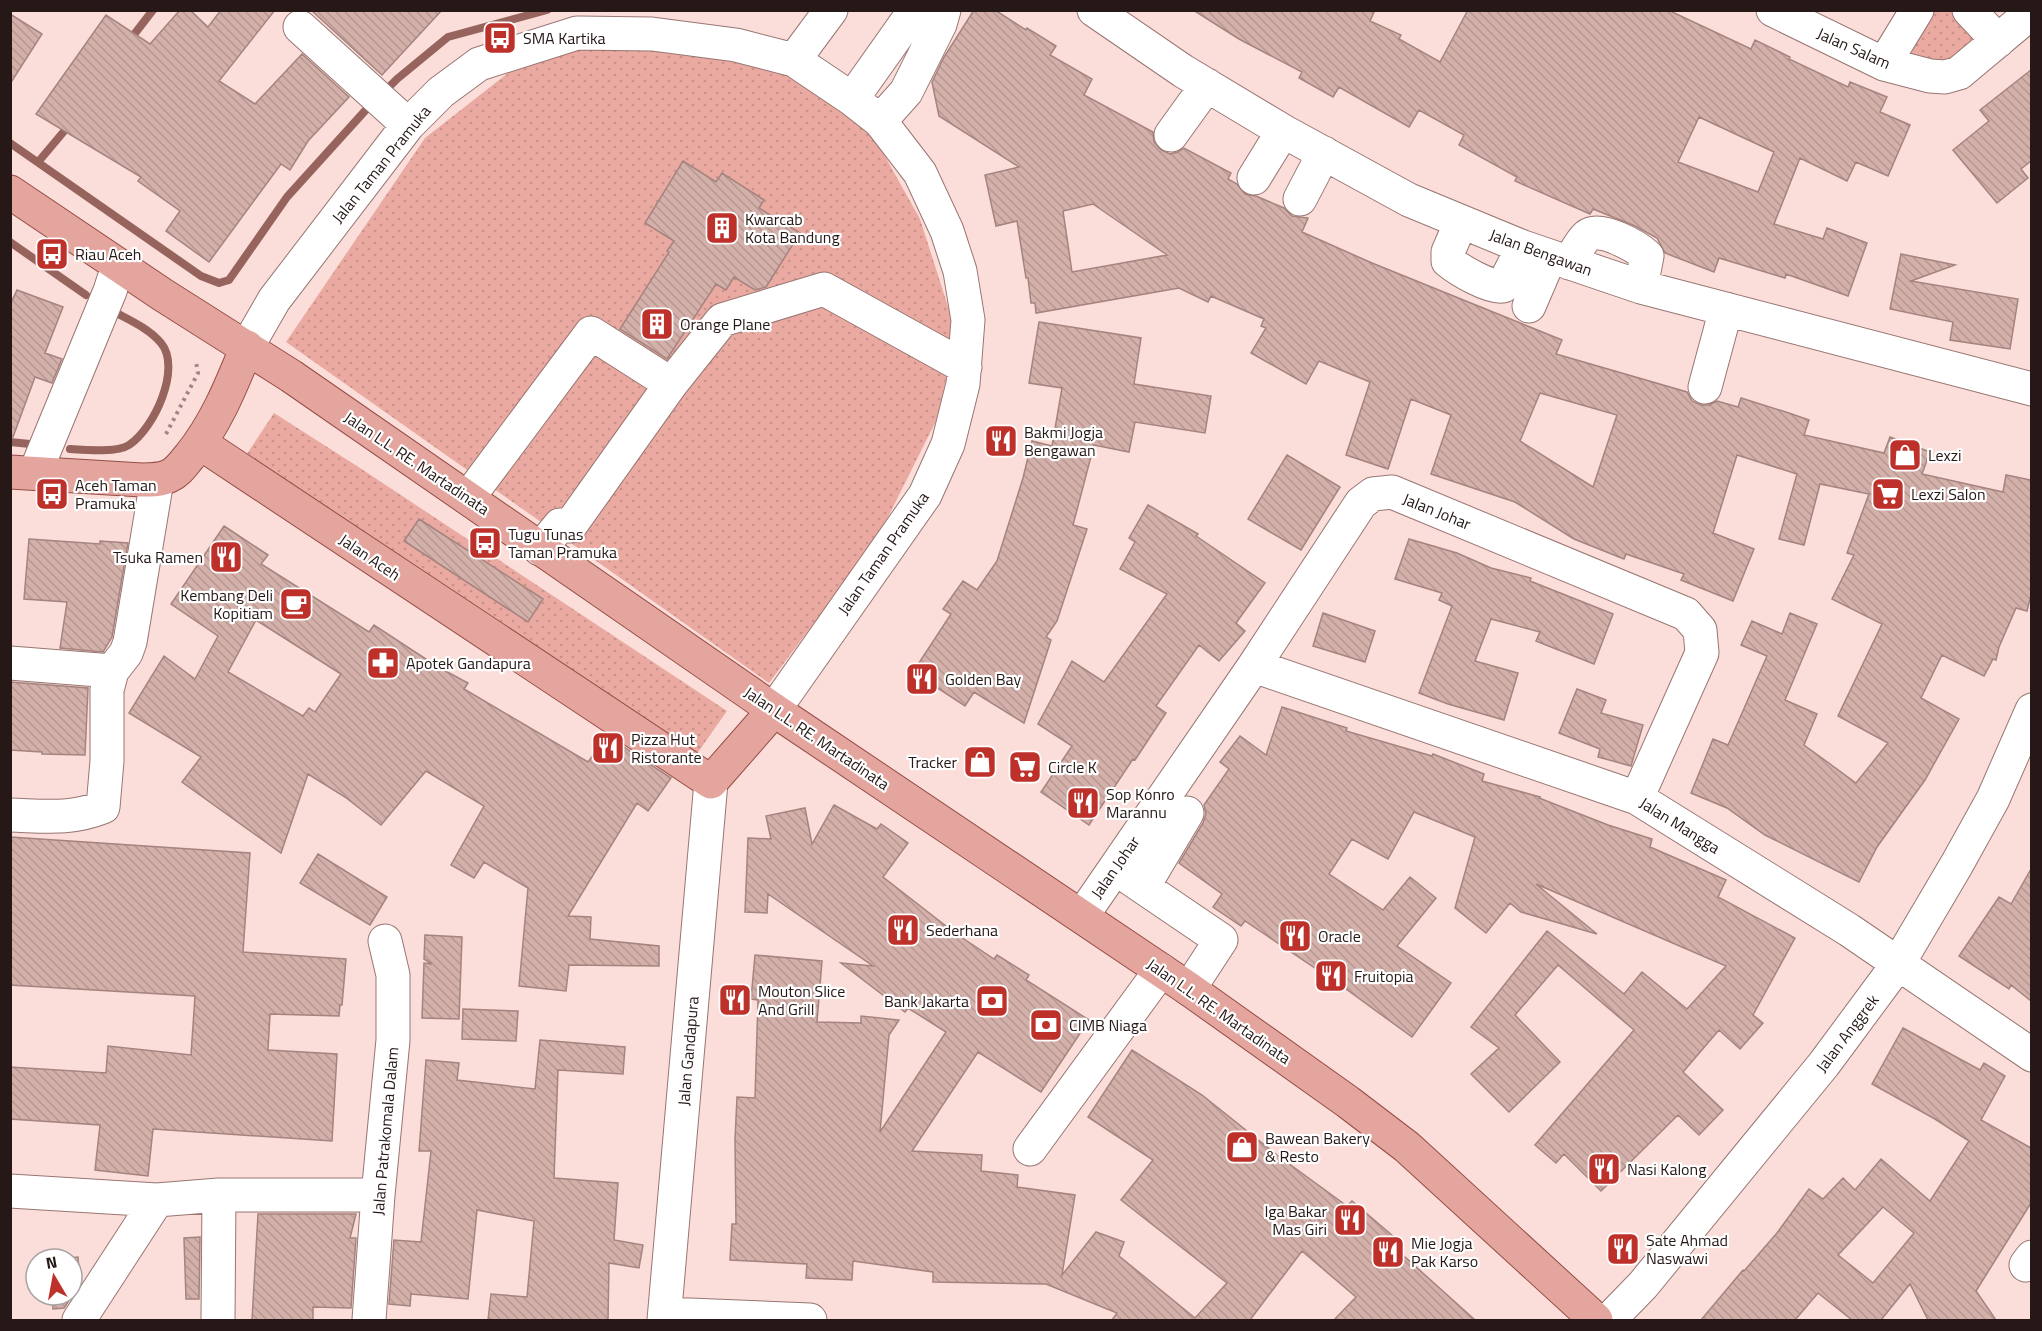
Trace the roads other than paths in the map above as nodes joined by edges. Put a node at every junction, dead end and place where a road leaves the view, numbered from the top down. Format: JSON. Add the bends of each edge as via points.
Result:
{"nodes":[{"id":1,"x":831,"y":10,"type":"edge"},
{"id":2,"x":915,"y":10,"type":"edge"},
{"id":3,"x":944,"y":10,"type":"edge"},
{"id":4,"x":1094,"y":10,"type":"edge"},
{"id":5,"x":1773,"y":10,"type":"edge"},
{"id":6,"x":1917,"y":10,"type":"edge"},
{"id":7,"x":1969,"y":10,"type":"edge"},
{"id":8,"x":2031,"y":12,"type":"edge"},
{"id":9,"x":300,"y":27,"type":"dead end"},
{"id":10,"x":1998,"y":40,"type":"junction"},
{"id":11,"x":794,"y":60,"type":"junction"},
{"id":12,"x":1884,"y":64,"type":"junction"},
{"id":13,"x":1207,"y":85,"type":"junction"},
{"id":14,"x":852,"y":99,"type":"junction"},
{"id":15,"x":880,"y":121,"type":"junction"},
{"id":16,"x":408,"y":125,"type":"junction"},
{"id":17,"x":1283,"y":131,"type":"junction"},
{"id":18,"x":1171,"y":135,"type":"dead end"},
{"id":19,"x":1324,"y":153,"type":"junction"},
{"id":20,"x":1254,"y":178,"type":"dead end"},
{"id":21,"x":10,"y":192,"type":"edge"},
{"id":22,"x":1300,"y":199,"type":"dead end"},
{"id":23,"x":1461,"y":222,"type":"junction"},
{"id":24,"x":1547,"y":256,"type":"junction"},
{"id":25,"x":118,"y":266,"type":"junction"},
{"id":26,"x":1529,"y":306,"type":"dead end"},
{"id":27,"x":1726,"y":309,"type":"junction"},
{"id":28,"x":247,"y":347,"type":"junction"},
{"id":29,"x":965,"y":367,"type":"junction"},
{"id":30,"x":671,"y":384,"type":"junction"},
{"id":31,"x":1705,"y":387,"type":"dead end"},
{"id":32,"x":2031,"y":389,"type":"edge"},
{"id":33,"x":200,"y":443,"type":"junction"},
{"id":34,"x":22,"y":473,"type":"edge"},
{"id":35,"x":157,"y":480,"type":"junction"},
{"id":36,"x":468,"y":498,"type":"junction"},
{"id":37,"x":540,"y":549,"type":"junction"},
{"id":38,"x":10,"y":663,"type":"edge"},
{"id":39,"x":1254,"y":666,"type":"junction"},
{"id":40,"x":112,"y":671,"type":"junction"},
{"id":41,"x":774,"y":710,"type":"junction"},
{"id":42,"x":2031,"y":710,"type":"edge"},
{"id":43,"x":711,"y":782,"type":"junction"},
{"id":44,"x":1637,"y":798,"type":"junction"},
{"id":45,"x":1187,"y":813,"type":"dead end"},
{"id":46,"x":10,"y":815,"type":"edge"},
{"id":47,"x":1115,"y":868,"type":"junction"},
{"id":48,"x":1143,"y":887,"type":"junction"},
{"id":49,"x":1082,"y":916,"type":"junction"},
{"id":50,"x":385,"y":941,"type":"dead end"},
{"id":51,"x":1898,"y":964,"type":"junction"},
{"id":52,"x":1161,"y":970,"type":"junction"},
{"id":53,"x":1190,"y":989,"type":"junction"},
{"id":54,"x":2031,"y":1055,"type":"edge"},
{"id":55,"x":1030,"y":1149,"type":"dead end"},
{"id":56,"x":10,"y":1191,"type":"edge"},
{"id":57,"x":219,"y":1195,"type":"junction"},
{"id":58,"x":378,"y":1195,"type":"junction"},
{"id":59,"x":157,"y":1200,"type":"junction"},
{"id":60,"x":664,"y":1317,"type":"edge"},
{"id":61,"x":79,"y":1320,"type":"edge"},
{"id":62,"x":218,"y":1320,"type":"edge"},
{"id":63,"x":369,"y":1320,"type":"edge"},
{"id":64,"x":810,"y":1320,"type":"edge"},
{"id":65,"x":1596,"y":1320,"type":"edge"},
{"id":66,"x":1609,"y":1320,"type":"edge"}],
"edges":[{"from":1,"to":11,"type":"street"},
{"from":2,"to":14,"type":"street"},
{"from":3,"to":15,"type":"street","via":[[906,92]]},
{"from":4,"to":13,"type":"street","name":"Jalan Bengawan"},
{"from":5,"to":12,"type":"street","name":"Jalan Salam"},
{"from":6,"to":12,"type":"street"},
{"from":7,"to":10,"type":"street"},
{"from":8,"to":10,"type":"street","name":"Jalan Salam"},
{"from":9,"to":16,"type":"street"},
{"from":10,"to":12,"type":"street","name":"Jalan Salam","via":[[1959,73],[1945,77]]},
{"from":11,"to":14,"type":"street","name":"Jalan Taman Pramuka"},
{"from":11,"to":16,"type":"street","name":"Jalan Taman Pramuka","via":[[736,45],[652,34],[577,33],[479,64],[441,92]]},
{"from":13,"to":17,"type":"street","name":"Jalan Bengawan"},
{"from":13,"to":18,"type":"street"},
{"from":14,"to":15,"type":"street","name":"Jalan Taman Pramuka"},
{"from":15,"to":29,"type":"street","name":"Jalan Taman Pramuka","via":[[920,173],[947,231],[960,271],[968,320]]},
{"from":16,"to":28,"type":"street","name":"Jalan Taman Pramuka","via":[[274,300]]},
{"from":17,"to":19,"type":"street","name":"Jalan Bengawan"},
{"from":17,"to":20,"type":"street"},
{"from":19,"to":22,"type":"street"},
{"from":19,"to":23,"type":"street","name":"Jalan Bengawan","via":[[1409,200]]},
{"from":21,"to":25,"type":"main road","name":"Jalan L.L. RE. Martadinata"},
{"from":23,"to":24,"type":"street","name":"Jalan Bengawan"},
{"from":23,"to":24,"type":"street","via":[[1448,261],[1492,284],[1503,286]]},
{"from":24,"to":26,"type":"street"},
{"from":24,"to":27,"type":"street","name":"Jalan Bengawan"},
{"from":25,"to":28,"type":"main road","name":"Jalan L.L. RE. Martadinata"},
{"from":25,"to":34,"type":"street"},
{"from":27,"to":31,"type":"street"},
{"from":27,"to":32,"type":"street","name":"Jalan Bengawan"},
{"from":28,"to":33,"type":"main road","via":[[228,394]]},
{"from":28,"to":36,"type":"main road","name":"Jalan L.L. RE. Martadinata"},
{"from":29,"to":30,"type":"street","via":[[824,289],[722,320]]},
{"from":29,"to":41,"type":"street","name":"Jalan Taman Pramuka","via":[[948,444],[925,495]]},
{"from":30,"to":36,"type":"street","via":[[591,333]]},
{"from":30,"to":37,"type":"street","via":[[570,526],[560,525]]},
{"from":33,"to":35,"type":"main road","via":[[178,471]]},
{"from":33,"to":43,"type":"main road","name":"Jalan Aceh"},
{"from":34,"to":35,"type":"main road"},
{"from":35,"to":40,"type":"street","via":[[130,642]]},
{"from":36,"to":37,"type":"main road","name":"Jalan L.L. RE. Martadinata"},
{"from":37,"to":41,"type":"main road","name":"Jalan L.L. RE. Martadinata"},
{"from":38,"to":40,"type":"street"},
{"from":39,"to":44,"type":"street","name":"Jalan Mangga"},
{"from":39,"to":44,"type":"street","name":"Jalan Johar","via":[[1361,503],[1373,494],[1392,492],[1686,614],[1700,630],[1702,653]]},
{"from":39,"to":47,"type":"street","name":"Jalan Johar"},
{"from":40,"to":46,"type":"street","via":[[107,690],[103,807],[64,817]]},
{"from":41,"to":43,"type":"main road"},
{"from":41,"to":49,"type":"main road","name":"Jalan L.L. RE. Martadinata"},
{"from":42,"to":51,"type":"street","name":"Jalan Anggrek","via":[[1993,799]]},
{"from":43,"to":60,"type":"street","name":"Jalan Gandapura"},
{"from":44,"to":51,"type":"street","name":"Jalan Mangga"},
{"from":45,"to":48,"type":"street"},
{"from":47,"to":48,"type":"street"},
{"from":47,"to":49,"type":"street","name":"Jalan Johar"},
{"from":48,"to":53,"type":"street","via":[[1221,940]]},
{"from":49,"to":52,"type":"main road","name":"Jalan L.L. RE. Martadinata"},
{"from":50,"to":58,"type":"street","name":"Jalan Patrakomala Dalam","via":[[393,975],[393,1040]]},
{"from":51,"to":54,"type":"street","name":"Jalan Mangga"},
{"from":51,"to":66,"type":"street","name":"Jalan Anggrek","via":[[1817,1073],[1643,1285]]},
{"from":52,"to":53,"type":"main road","name":"Jalan L.L. RE. Martadinata"},
{"from":52,"to":55,"type":"street"},
{"from":53,"to":65,"type":"main road","name":"Jalan L.L. RE. Martadinata","via":[[1407,1147]]},
{"from":56,"to":59,"type":"street"},
{"from":57,"to":58,"type":"street"},
{"from":57,"to":59,"type":"street"},
{"from":57,"to":62,"type":"street"},
{"from":58,"to":63,"type":"street","name":"Jalan Patrakomala Dalam"},
{"from":59,"to":61,"type":"street"},
{"from":60,"to":64,"type":"street"}]}
